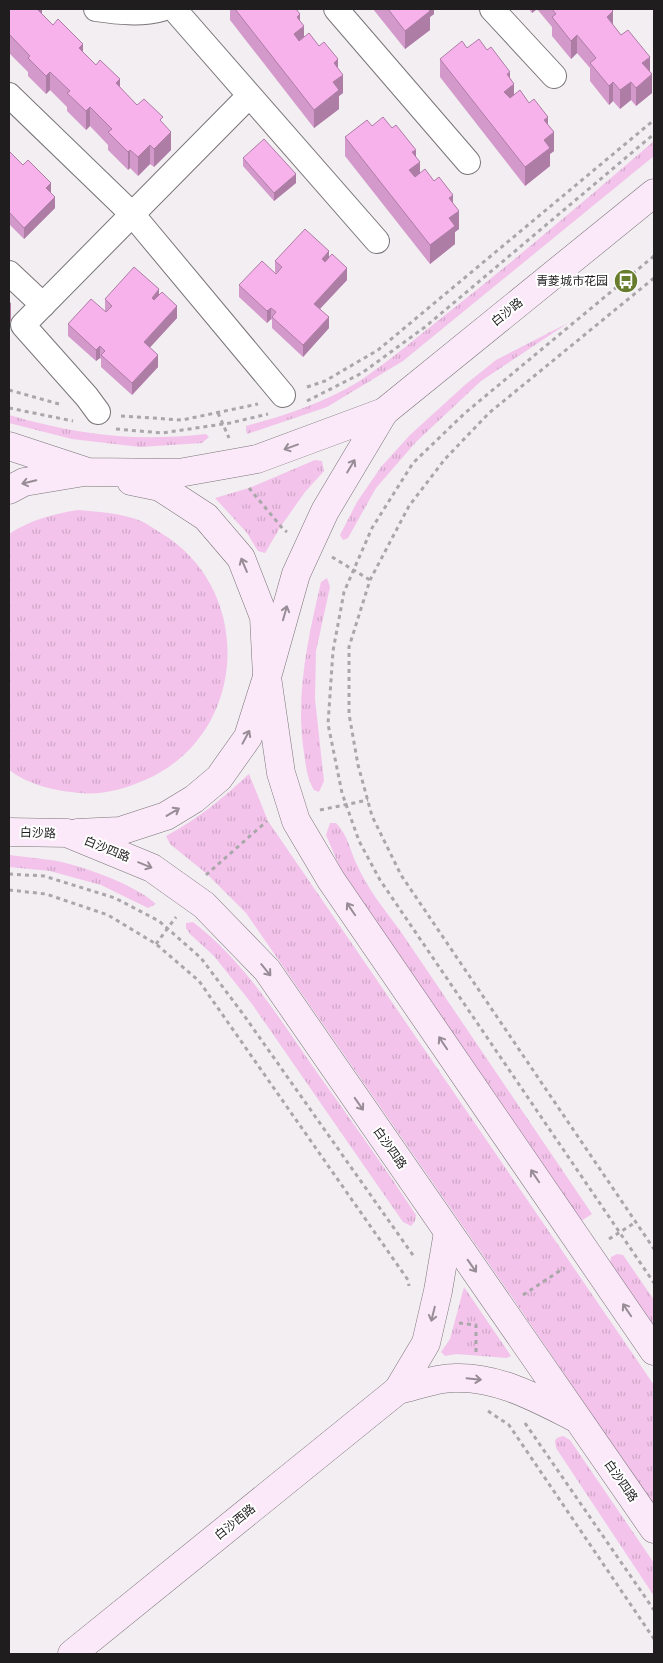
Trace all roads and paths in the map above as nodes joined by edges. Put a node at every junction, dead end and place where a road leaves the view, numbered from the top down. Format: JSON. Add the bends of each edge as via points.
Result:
{"nodes":[{"id":1,"x":96,"y":9,"type":"edge"},
{"id":2,"x":162,"y":9,"type":"edge"},
{"id":3,"x":174,"y":9,"type":"edge"},
{"id":4,"x":336,"y":9,"type":"edge"},
{"id":5,"x":492,"y":9,"type":"edge"},
{"id":6,"x":554,"y":76,"type":"dead end"},
{"id":7,"x":9,"y":95,"type":"edge"},
{"id":8,"x":249,"y":96,"type":"junction"},
{"id":9,"x":654,"y":120,"type":"edge"},
{"id":10,"x":654,"y":134,"type":"edge"},
{"id":11,"x":468,"y":162,"type":"dead end"},
{"id":12,"x":654,"y":193,"type":"edge"},
{"id":13,"x":132,"y":214,"type":"junction"},
{"id":14,"x":377,"y":241,"type":"dead end"},
{"id":15,"x":654,"y":256,"type":"edge"},
{"id":16,"x":9,"y":273,"type":"edge"},
{"id":17,"x":654,"y":278,"type":"edge"},
{"id":18,"x":43,"y":305,"type":"junction"},
{"id":19,"x":9,"y":390,"type":"edge"},
{"id":20,"x":288,"y":403,"type":"junction"},
{"id":21,"x":9,"y":408,"type":"edge"},
{"id":22,"x":218,"y":412,"type":"junction"},
{"id":23,"x":384,"y":412,"type":"junction"},
{"id":24,"x":104,"y":420,"type":"junction"},
{"id":25,"x":75,"y":422,"type":"dead end"},
{"id":26,"x":223,"y":424,"type":"junction"},
{"id":27,"x":9,"y":446,"type":"edge"},
{"id":28,"x":239,"y":462,"type":"junction"},
{"id":29,"x":88,"y":472,"type":"junction"},
{"id":30,"x":9,"y":490,"type":"edge"},
{"id":31,"x":309,"y":544,"type":"junction"},
{"id":32,"x":354,"y":570,"type":"junction"},
{"id":33,"x":370,"y":580,"type":"junction"},
{"id":34,"x":267,"y":677,"type":"junction"},
{"id":35,"x":368,"y":800,"type":"junction"},
{"id":36,"x":346,"y":805,"type":"junction"},
{"id":37,"x":9,"y":815,"type":"edge"},
{"id":38,"x":294,"y":816,"type":"junction"},
{"id":39,"x":9,"y":832,"type":"edge"},
{"id":40,"x":67,"y":834,"type":"junction"},
{"id":41,"x":9,"y":874,"type":"edge"},
{"id":42,"x":9,"y":890,"type":"edge"},
{"id":43,"x":191,"y":895,"type":"junction"},
{"id":44,"x":168,"y":929,"type":"junction"},
{"id":45,"x":156,"y":944,"type":"junction"},
{"id":46,"x":636,"y":1222,"type":"junction"},
{"id":47,"x":448,"y":1232,"type":"junction"},
{"id":48,"x":619,"y":1232,"type":"junction"},
{"id":49,"x":654,"y":1249,"type":"edge"},
{"id":50,"x":587,"y":1253,"type":"junction"},
{"id":51,"x":654,"y":1283,"type":"edge"},
{"id":52,"x":410,"y":1290,"type":"dead end"},
{"id":53,"x":438,"y":1291,"type":"junction"},
{"id":54,"x":502,"y":1309,"type":"junction"},
{"id":55,"x":432,"y":1319,"type":"junction"},
{"id":56,"x":476,"y":1325,"type":"junction"},
{"id":57,"x":654,"y":1351,"type":"edge"},
{"id":58,"x":476,"y":1379,"type":"junction"},
{"id":59,"x":398,"y":1390,"type":"junction"},
{"id":60,"x":578,"y":1418,"type":"junction"},
{"id":61,"x":524,"y":1423,"type":"dead end"},
{"id":62,"x":654,"y":1529,"type":"edge"},
{"id":63,"x":654,"y":1610,"type":"edge"},
{"id":64,"x":654,"y":1640,"type":"edge"},
{"id":65,"x":72,"y":1654,"type":"edge"}],
"edges":[{"from":1,"to":2,"type":"street","via":[[118,12]]},
{"from":3,"to":8,"type":"street"},
{"from":4,"to":11,"type":"street"},
{"from":5,"to":6,"type":"street"},
{"from":7,"to":13,"type":"street"},
{"from":8,"to":13,"type":"street"},
{"from":8,"to":14,"type":"street"},
{"from":9,"to":20,"type":"path","via":[[378,350]]},
{"from":10,"to":20,"type":"path","via":[[425,327],[362,373]]},
{"from":12,"to":23,"type":"main road","name":"白沙路"},
{"from":13,"to":18,"type":"street"},
{"from":13,"to":20,"type":"street"},
{"from":15,"to":32,"type":"path","via":[[465,413],[413,463],[372,528]]},
{"from":16,"to":18,"type":"street"},
{"from":17,"to":33,"type":"path","via":[[489,413],[445,459],[409,506]]},
{"from":18,"to":24,"type":"street","via":[[23,325]]},
{"from":19,"to":24,"type":"path"},
{"from":20,"to":22,"type":"path","via":[[256,404]]},
{"from":20,"to":26,"type":"path"},
{"from":21,"to":25,"type":"path"},
{"from":22,"to":24,"type":"path","via":[[182,420],[120,416]]},
{"from":22,"to":26,"type":"path"},
{"from":23,"to":28,"type":"main road","one_way":true,"via":[[257,459]]},
{"from":31,"to":23,"type":"main road","one_way":true},
{"from":24,"to":26,"type":"path","via":[[162,432]]},
{"from":26,"to":28,"type":"path"},
{"from":27,"to":29,"type":"main road"},
{"from":28,"to":29,"type":"main road","via":[[179,473]]},
{"from":28,"to":31,"type":"path","via":[[249,488],[284,529]]},
{"from":29,"to":30,"type":"main road","one_way":true,"via":[[24,482]]},
{"from":34,"to":29,"type":"main road","one_way":true,"via":[[264,617],[241,558],[206,517],[160,487]]},
{"from":31,"to":32,"type":"path"},
{"from":34,"to":31,"type":"main road","one_way":true,"via":[[296,574]]},
{"from":32,"to":33,"type":"path"},
{"from":32,"to":36,"type":"path","via":[[344,592],[333,651],[328,724]]},
{"from":33,"to":35,"type":"path","via":[[349,647],[349,714]]},
{"from":34,"to":38,"type":"main road","via":[[281,773]]},
{"from":40,"to":34,"type":"main road","one_way":true,"via":[[120,831],[166,816],[194,799],[219,778],[248,736]]},
{"from":35,"to":36,"type":"path"},
{"from":35,"to":46,"type":"path","via":[[372,816],[401,875]]},
{"from":36,"to":38,"type":"path"},
{"from":36,"to":48,"type":"path","via":[[358,841],[380,880]]},
{"from":37,"to":40,"type":"main road","via":[[24,824]]},
{"from":38,"to":43,"type":"path","via":[[268,821],[207,874]]},
{"from":50,"to":38,"type":"main road","one_way":true,"via":[[331,880]]},
{"from":39,"to":40,"type":"main road","name":"白沙路"},
{"from":40,"to":43,"type":"main road","name":"白沙四路","one_way":true,"via":[[152,868]]},
{"from":41,"to":44,"type":"path","via":[[44,876],[115,898]]},
{"from":42,"to":45,"type":"path","via":[[46,894],[108,915]]},
{"from":43,"to":44,"type":"path"},
{"from":43,"to":47,"type":"main road","name":"白沙四路","one_way":true,"via":[[267,970]]},
{"from":44,"to":45,"type":"path"},
{"from":44,"to":53,"type":"path","via":[[201,958],[238,1007]]},
{"from":45,"to":52,"type":"path","via":[[199,981],[408,1280]]},
{"from":46,"to":48,"type":"path"},
{"from":46,"to":49,"type":"path"},
{"from":47,"to":53,"type":"main road"},
{"from":47,"to":54,"type":"main road","name":"白沙四路","one_way":true},
{"from":48,"to":50,"type":"path"},
{"from":48,"to":51,"type":"path"},
{"from":50,"to":54,"type":"path"},
{"from":57,"to":50,"type":"main road","one_way":true},
{"from":53,"to":55,"type":"main road","one_way":true},
{"from":54,"to":56,"type":"path"},
{"from":54,"to":60,"type":"main road","name":"白沙四路"},
{"from":55,"to":56,"type":"path"},
{"from":55,"to":59,"type":"main road","via":[[426,1342]]},
{"from":56,"to":58,"type":"path"},
{"from":59,"to":58,"type":"main road","one_way":true,"via":[[452,1378]]},
{"from":58,"to":60,"type":"main road","via":[[504,1385]]},
{"from":58,"to":64,"type":"path","via":[[475,1403],[509,1425]]},
{"from":59,"to":65,"type":"main road","name":"白沙西路"},
{"from":60,"to":62,"type":"main road","name":"白沙四路"},
{"from":61,"to":63,"type":"path"}]}
